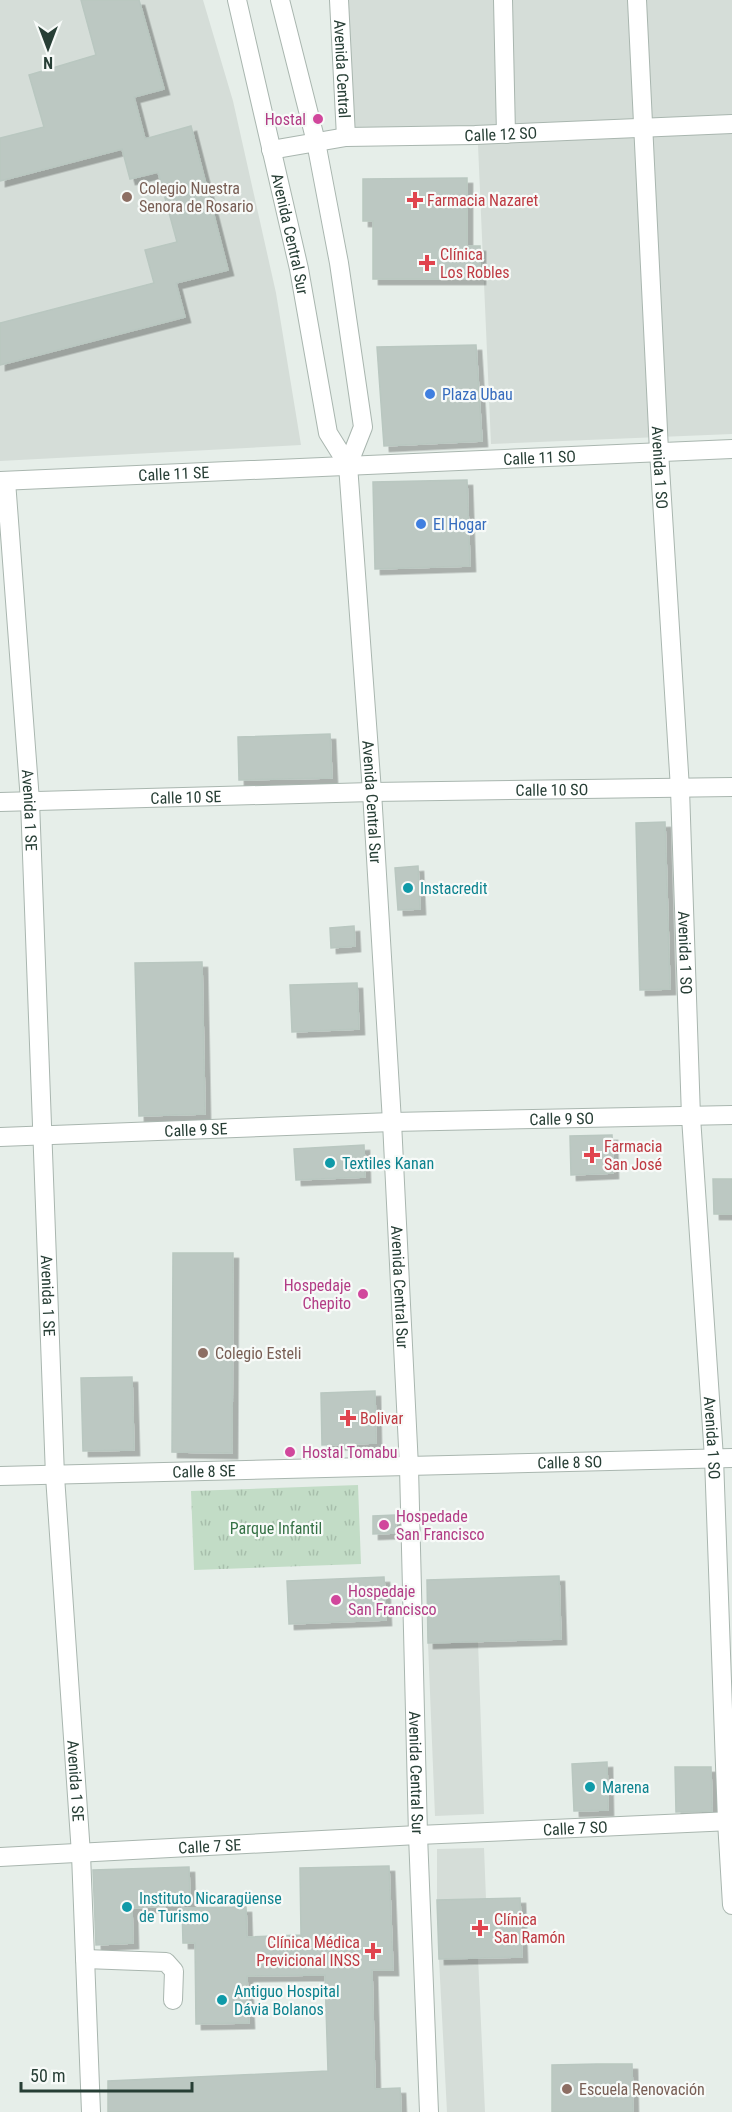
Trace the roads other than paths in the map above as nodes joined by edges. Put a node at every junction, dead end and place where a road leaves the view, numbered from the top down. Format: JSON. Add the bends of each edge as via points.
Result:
{"nodes":[{"id":1,"x":237,"y":0,"type":"edge"},
{"id":2,"x":280,"y":0,"type":"edge"},
{"id":3,"x":339,"y":0,"type":"edge"},
{"id":4,"x":503,"y":0,"type":"edge"},
{"id":5,"x":637,"y":0,"type":"edge"},
{"id":6,"x":732,"y":124,"type":"edge"},
{"id":7,"x":642,"y":127,"type":"junction"},
{"id":8,"x":506,"y":134,"type":"junction"},
{"id":9,"x":346,"y":137,"type":"junction"},
{"id":10,"x":316,"y":142,"type":"junction"},
{"id":11,"x":271,"y":150,"type":"junction"},
{"id":12,"x":732,"y":449,"type":"edge"},
{"id":13,"x":659,"y":451,"type":"junction"},
{"id":14,"x":348,"y":465,"type":"junction"},
{"id":15,"x":3,"y":481,"type":"edge"},
{"id":16,"x":732,"y":787,"type":"edge"},
{"id":17,"x":680,"y":789,"type":"junction"},
{"id":18,"x":372,"y":792,"type":"junction"},
{"id":19,"x":30,"y":801,"type":"junction"},
{"id":20,"x":0,"y":802,"type":"edge"},
{"id":21,"x":732,"y":1115,"type":"edge"},
{"id":22,"x":691,"y":1117,"type":"junction"},
{"id":23,"x":392,"y":1122,"type":"junction"},
{"id":24,"x":41,"y":1135,"type":"junction"},
{"id":25,"x":0,"y":1137,"type":"edge"},
{"id":26,"x":723,"y":1458,"type":"edge"},
{"id":27,"x":409,"y":1467,"type":"junction"},
{"id":28,"x":0,"y":1476,"type":"edge"},
{"id":29,"x":55,"y":1476,"type":"junction"},
{"id":30,"x":729,"y":1821,"type":"edge"},
{"id":31,"x":418,"y":1835,"type":"junction"},
{"id":32,"x":81,"y":1854,"type":"junction"},
{"id":33,"x":0,"y":1857,"type":"edge"},
{"id":34,"x":732,"y":1905,"type":"edge"},
{"id":35,"x":85,"y":1959,"type":"junction"},
{"id":36,"x":173,"y":2000,"type":"dead end"},
{"id":37,"x":91,"y":2112,"type":"edge"},
{"id":38,"x":429,"y":2112,"type":"edge"}],
"edges":[{"from":1,"to":11,"type":"street","name":"Avenida Central Sur"},
{"from":2,"to":10,"type":"street","name":"Avenida Central Sur"},
{"from":3,"to":9,"type":"street","name":"Avenida Central"},
{"from":4,"to":8,"type":"street"},
{"from":5,"to":7,"type":"street","name":"Avenida 1 SO"},
{"from":6,"to":7,"type":"street","name":"Calle 12 SO"},
{"from":7,"to":8,"type":"street","name":"Calle 12 SO"},
{"from":7,"to":13,"type":"street","name":"Avenida 1 SO"},
{"from":8,"to":9,"type":"street","name":"Calle 12 SO"},
{"from":9,"to":10,"type":"street","name":"Calle 12 SO"},
{"from":10,"to":11,"type":"street","name":"Calle 12 SO"},
{"from":10,"to":14,"type":"street","name":"Avenida Central Sur","via":[[339,263],[363,427]]},
{"from":11,"to":14,"type":"street","name":"Avenida Central Sur","via":[[299,269],[328,433]]},
{"from":12,"to":13,"type":"street","name":"Calle 11 SO"},
{"from":13,"to":14,"type":"street","name":"Calle 11 SO"},
{"from":13,"to":17,"type":"street","name":"Avenida 1 SO"},
{"from":14,"to":15,"type":"street","name":"Calle 11 SE"},
{"from":14,"to":18,"type":"street","name":"Avenida Central Sur"},
{"from":15,"to":19,"type":"street","name":"Avenida 1 SE"},
{"from":16,"to":17,"type":"street","name":"Calle 10 SO"},
{"from":17,"to":18,"type":"street","name":"Calle 10 SO"},
{"from":17,"to":22,"type":"street","name":"Avenida 1 SO"},
{"from":18,"to":19,"type":"street","name":"Calle 10 SE"},
{"from":18,"to":23,"type":"street","name":"Avenida Central Sur"},
{"from":19,"to":20,"type":"street","name":"Calle 10 SE"},
{"from":19,"to":24,"type":"street","name":"Avenida 1 SE"},
{"from":21,"to":22,"type":"street","name":"Calle 9 SO"},
{"from":22,"to":23,"type":"street","name":"Calle 9 SO"},
{"from":22,"to":26,"type":"street","name":"Avenida 1 SO"},
{"from":23,"to":24,"type":"street","name":"Calle 9 SE"},
{"from":23,"to":27,"type":"street","name":"Avenida Central Sur"},
{"from":24,"to":25,"type":"street","name":"Calle 9 SE"},
{"from":24,"to":29,"type":"street","name":"Avenida 1 SE"},
{"from":26,"to":27,"type":"street","name":"Calle 8 SO"},
{"from":26,"to":30,"type":"street","name":"Avenida 1 SO"},
{"from":27,"to":29,"type":"street","name":"Calle 8 SE"},
{"from":27,"to":31,"type":"street","name":"Avenida Central Sur"},
{"from":28,"to":29,"type":"street","name":"Calle 8 SE"},
{"from":29,"to":32,"type":"street","name":"Avenida 1 SE"},
{"from":30,"to":31,"type":"street","name":"Calle 7 SO"},
{"from":30,"to":34,"type":"street","name":"Avenida 1 SO"},
{"from":31,"to":32,"type":"street","name":"Calle 7 SE"},
{"from":31,"to":38,"type":"street","name":"Avenida Central Sur"},
{"from":32,"to":33,"type":"street","name":"Calle 7 SE"},
{"from":32,"to":35,"type":"street","name":"Avenida 1 SE"},
{"from":35,"to":36,"type":"street","via":[[165,1962],[174,1971]]},
{"from":35,"to":37,"type":"street","name":"Avenida 1 SE"}]}
